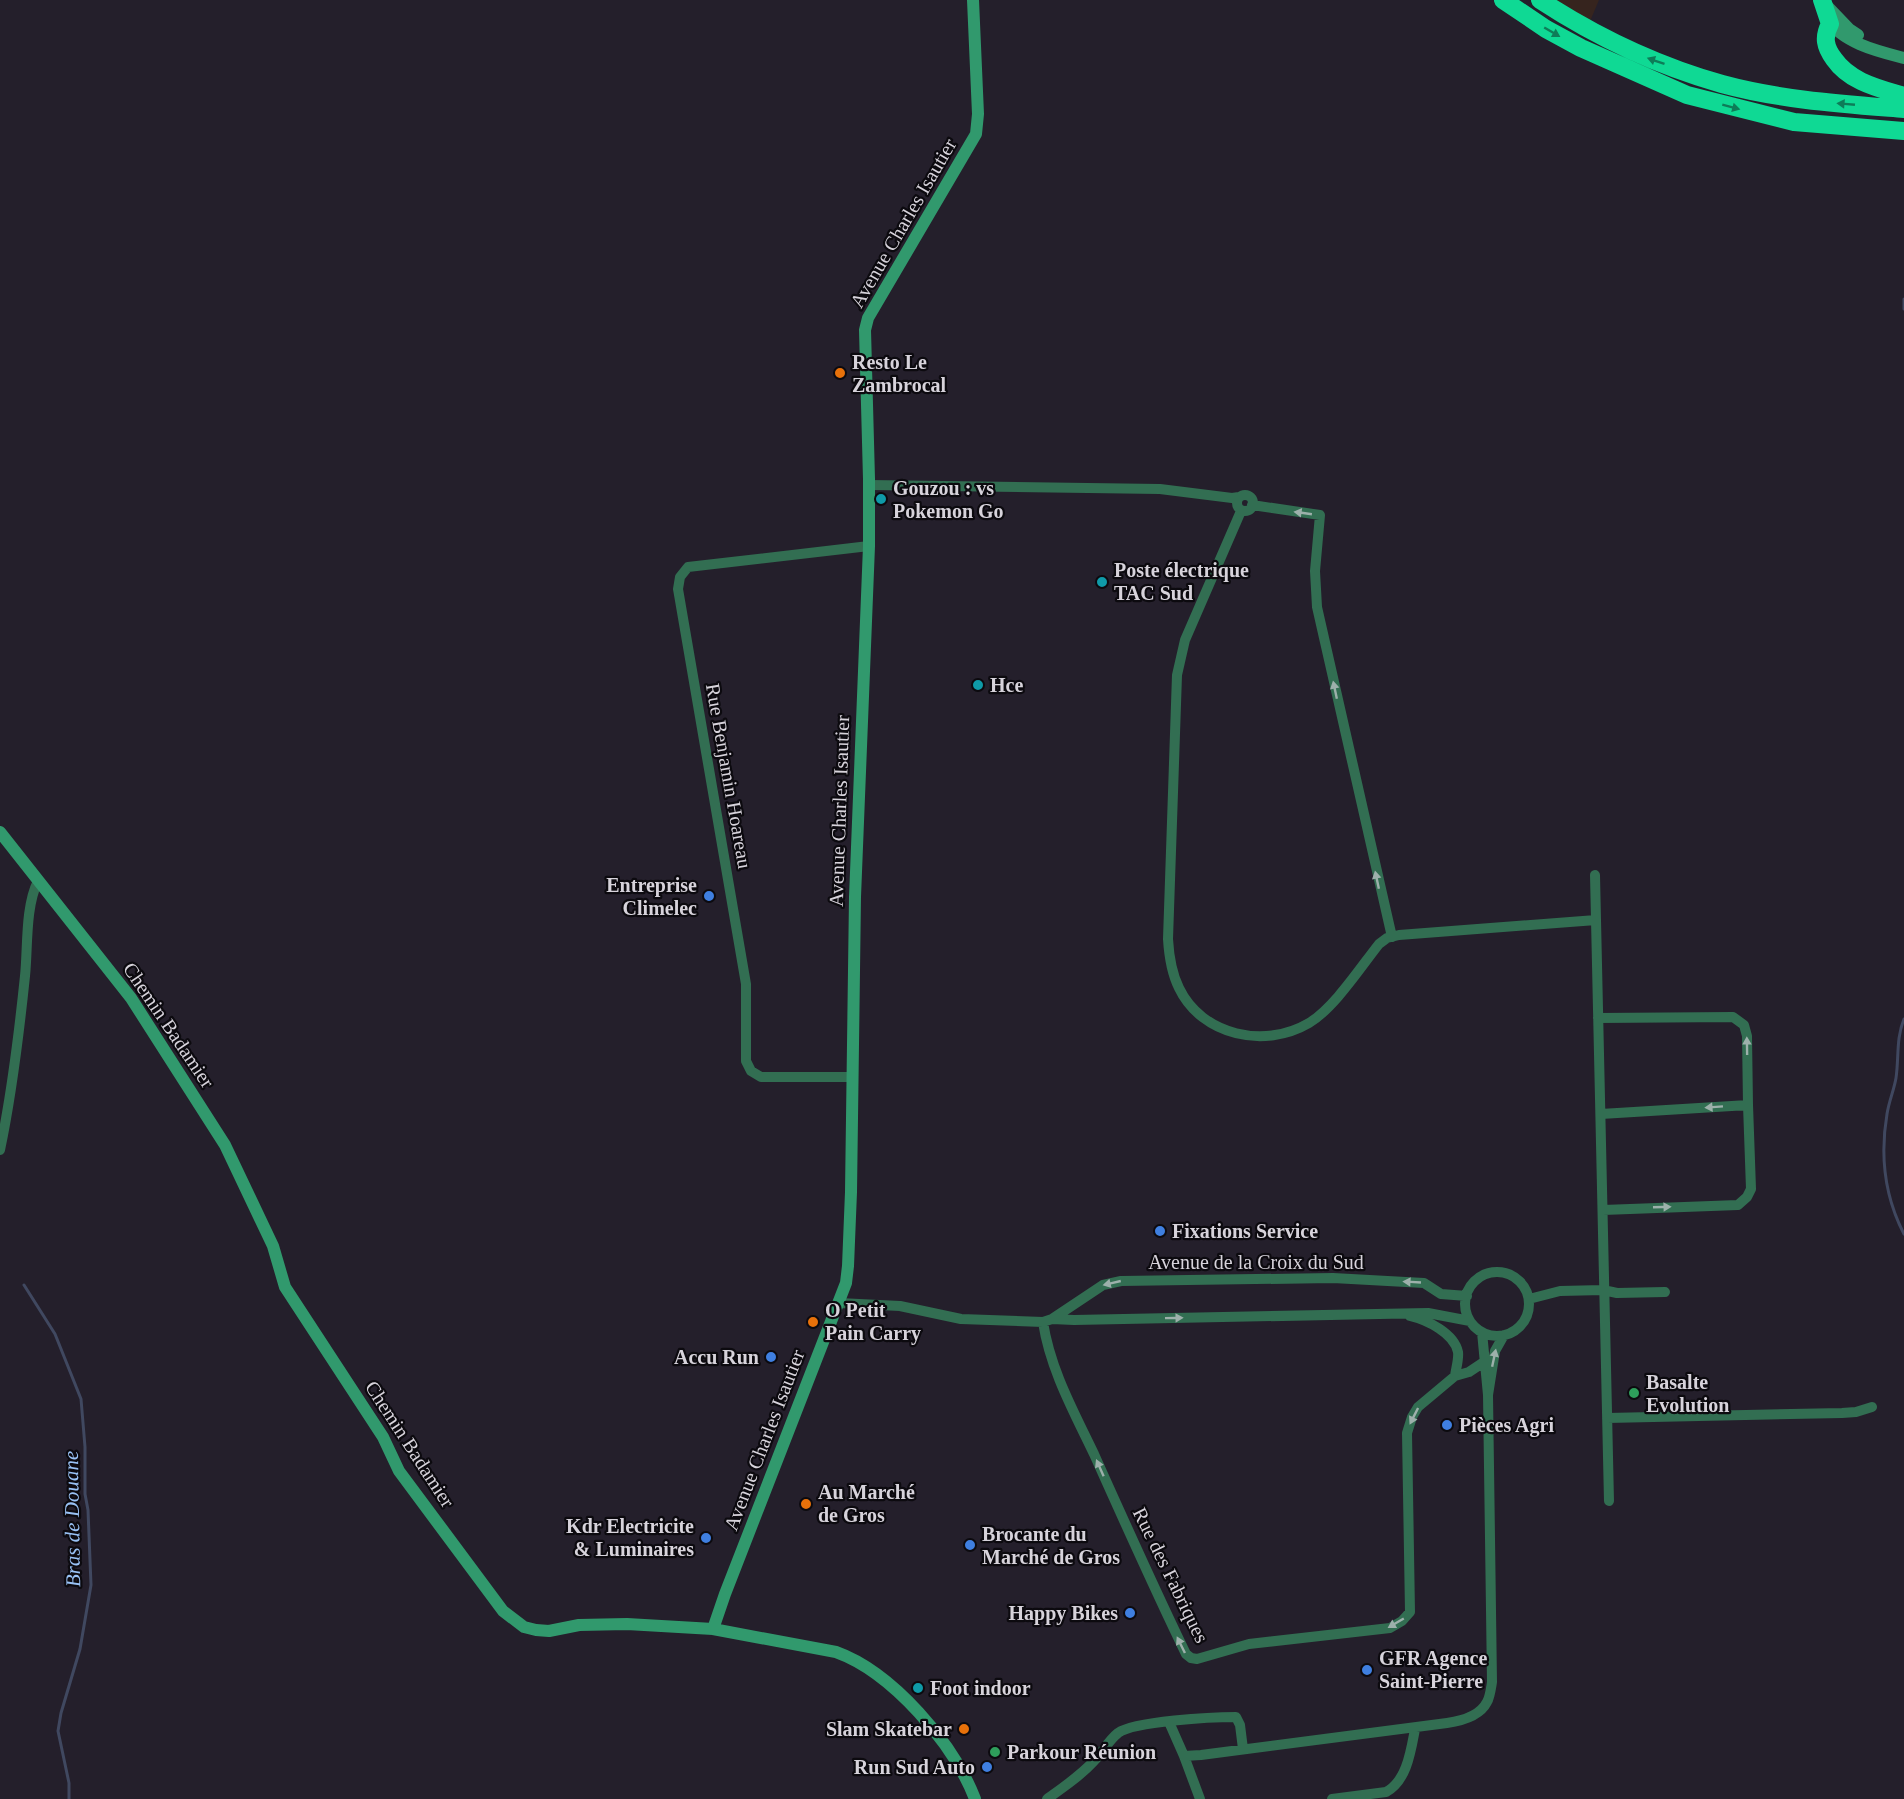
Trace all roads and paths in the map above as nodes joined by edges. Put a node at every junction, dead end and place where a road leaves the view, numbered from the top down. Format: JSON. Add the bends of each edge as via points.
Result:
{"nodes":[{"id":1,"x":973,"y":0,"type":"edge"},
{"id":2,"x":1503,"y":0,"type":"edge"},
{"id":3,"x":1540,"y":0,"type":"edge"},
{"id":4,"x":1814,"y":0,"type":"edge"},
{"id":5,"x":1822,"y":0,"type":"edge"},
{"id":6,"x":1830,"y":24,"type":"junction"},
{"id":7,"x":1884,"y":52,"type":"junction"},
{"id":8,"x":1904,"y":58,"type":"edge"},
{"id":9,"x":1904,"y":96,"type":"edge"},
{"id":10,"x":1904,"y":109,"type":"edge"},
{"id":11,"x":1904,"y":131,"type":"edge"},
{"id":12,"x":869,"y":485,"type":"junction"},
{"id":13,"x":1204,"y":494,"type":"junction"},
{"id":14,"x":1239,"y":497,"type":"junction"},
{"id":15,"x":1252,"y":505,"type":"junction"},
{"id":16,"x":1240,"y":510,"type":"junction"},
{"id":17,"x":869,"y":546,"type":"junction"},
{"id":18,"x":0,"y":832,"type":"edge"},
{"id":19,"x":1595,"y":875,"type":"dead end"},
{"id":20,"x":38,"y":881,"type":"junction"},
{"id":21,"x":1596,"y":920,"type":"junction"},
{"id":22,"x":1392,"y":937,"type":"junction"},
{"id":23,"x":1598,"y":1018,"type":"junction"},
{"id":24,"x":853,"y":1077,"type":"junction"},
{"id":25,"x":1748,"y":1105,"type":"junction"},
{"id":26,"x":1601,"y":1114,"type":"junction"},
{"id":27,"x":0,"y":1150,"type":"edge"},
{"id":28,"x":1604,"y":1210,"type":"junction"},
{"id":29,"x":1603,"y":1290,"type":"junction"},
{"id":30,"x":1665,"y":1292,"type":"dead end"},
{"id":31,"x":1467,"y":1296,"type":"junction"},
{"id":32,"x":1529,"y":1299,"type":"junction"},
{"id":33,"x":839,"y":1303,"type":"junction"},
{"id":34,"x":1402,"y":1315,"type":"junction"},
{"id":35,"x":1048,"y":1320,"type":"junction"},
{"id":36,"x":1470,"y":1321,"type":"junction"},
{"id":37,"x":1482,"y":1332,"type":"junction"},
{"id":38,"x":1504,"y":1335,"type":"junction"},
{"id":39,"x":1484,"y":1362,"type":"junction"},
{"id":40,"x":1455,"y":1376,"type":"junction"},
{"id":41,"x":1488,"y":1395,"type":"junction"},
{"id":42,"x":1872,"y":1407,"type":"dead end"},
{"id":43,"x":1607,"y":1418,"type":"junction"},
{"id":44,"x":1610,"y":1501,"type":"dead end"},
{"id":45,"x":714,"y":1629,"type":"junction"},
{"id":46,"x":1169,"y":1722,"type":"junction"},
{"id":47,"x":1415,"y":1729,"type":"junction"},
{"id":48,"x":1243,"y":1749,"type":"junction"},
{"id":49,"x":1184,"y":1756,"type":"junction"},
{"id":50,"x":975,"y":1799,"type":"edge"},
{"id":51,"x":1047,"y":1799,"type":"edge"},
{"id":52,"x":1200,"y":1799,"type":"edge"},
{"id":53,"x":1332,"y":1799,"type":"edge"}],
"edges":[{"from":1,"to":12,"type":"street","name":"Avenue Charles Isautier","via":[[976,134],[868,318],[865,330]]},
{"from":2,"to":11,"type":"highway","one_way":true,"via":[[1581,48],[1688,95],[1794,122]]},
{"from":10,"to":3,"type":"highway","one_way":true,"via":[[1809,101],[1723,84],[1646,57],[1567,18]]},
{"from":4,"to":6,"type":"street"},
{"from":5,"to":6,"type":"highway"},
{"from":5,"to":7,"type":"street","via":[[1850,29]]},
{"from":6,"to":7,"type":"street","via":[[1849,39]]},
{"from":6,"to":9,"type":"highway","via":[[1825,41],[1840,68],[1852,78]]},
{"from":7,"to":8,"type":"street"},
{"from":12,"to":13,"type":"street","via":[[1160,489]]},
{"from":12,"to":17,"type":"street","name":"Avenue Charles Isautier"},
{"from":13,"to":14,"type":"street"},
{"from":13,"to":16,"type":"street"},
{"from":14,"to":15,"type":"street","via":[[1249,496]]},
{"from":14,"to":16,"type":"street","via":[[1236,504]]},
{"from":15,"to":16,"type":"street","via":[[1248,511]]},
{"from":22,"to":15,"type":"street","one_way":true,"via":[[1317,607],[1315,571],[1320,515]]},
{"from":16,"to":22,"type":"street","via":[[1185,640],[1177,675],[1168,939],[1173,973],[1188,1003],[1201,1016],[1231,1033],[1268,1037],[1289,1033],[1323,1014],[1379,944]]},
{"from":17,"to":24,"type":"street","name":"Avenue Charles Isautier","via":[[855,897]]},
{"from":17,"to":24,"type":"street","name":"Rue Benjamin Hoareau","via":[[688,567],[680,577],[678,589],[746,984],[746,1061],[751,1071],[761,1077]]},
{"from":18,"to":20,"type":"street","name":"Chemin Badamier"},
{"from":19,"to":21,"type":"street"},
{"from":20,"to":27,"type":"street","via":[[31,902],[25,976]]},
{"from":20,"to":45,"type":"street","name":"Chemin Badamier","via":[[131,998],[225,1146],[273,1246],[285,1287],[382,1437],[399,1471],[503,1611],[524,1627],[536,1630],[627,1624]]},
{"from":21,"to":22,"type":"street"},
{"from":21,"to":23,"type":"street"},
{"from":25,"to":23,"type":"street","one_way":true,"via":[[1747,1036],[1744,1025],[1733,1017]]},
{"from":23,"to":26,"type":"street"},
{"from":24,"to":33,"type":"street","name":"Avenue Charles Isautier","via":[[848,1266]]},
{"from":25,"to":26,"type":"street","one_way":true},
{"from":28,"to":25,"type":"street","one_way":true,"via":[[1738,1205],[1748,1197],[1751,1188]]},
{"from":26,"to":28,"type":"street"},
{"from":28,"to":29,"type":"street"},
{"from":29,"to":30,"type":"street"},
{"from":29,"to":32,"type":"street","via":[[1560,1291]]},
{"from":29,"to":43,"type":"street"},
{"from":31,"to":32,"type":"street","via":[[1483,1276],[1502,1273],[1519,1281]]},
{"from":31,"to":35,"type":"street","name":"Avenue de la Croix du Sud","one_way":true,"via":[[1442,1294],[1424,1282],[1122,1281],[1103,1285]]},
{"from":31,"to":36,"type":"street"},
{"from":32,"to":38,"type":"street","via":[[1522,1325]]},
{"from":33,"to":35,"type":"street","via":[[908,1307],[961,1319]]},
{"from":33,"to":45,"type":"street","name":"Avenue Charles Isautier"},
{"from":35,"to":34,"type":"street","one_way":true},
{"from":34,"to":36,"type":"street","via":[[1428,1313]]},
{"from":34,"to":40,"type":"street","via":[[1425,1321],[1453,1341],[1458,1354]]},
{"from":40,"to":35,"type":"street","name":"Rue des Fabriques","one_way":true,"via":[[1418,1407],[1407,1433],[1410,1612],[1402,1621],[1390,1628],[1248,1644],[1197,1659],[1186,1654],[1062,1383],[1048,1348]]},
{"from":36,"to":37,"type":"street"},
{"from":37,"to":38,"type":"street"},
{"from":37,"to":39,"type":"street"},
{"from":41,"to":38,"type":"street","one_way":true,"via":[[1495,1351]]},
{"from":39,"to":40,"type":"street","name":"Rue des Fabriques"},
{"from":39,"to":41,"type":"street"},
{"from":41,"to":47,"type":"street","via":[[1492,1671],[1489,1695],[1484,1707],[1461,1721]]},
{"from":42,"to":43,"type":"street","via":[[1856,1412]]},
{"from":43,"to":44,"type":"street"},
{"from":45,"to":50,"type":"street","name":"Chemin Badamier","via":[[836,1652],[868,1667],[924,1719],[950,1754]]},
{"from":46,"to":48,"type":"street","via":[[1236,1717]]},
{"from":46,"to":49,"type":"street"},
{"from":46,"to":51,"type":"street","via":[[1127,1728],[1117,1734],[1095,1760]]},
{"from":47,"to":48,"type":"street"},
{"from":47,"to":53,"type":"street","via":[[1404,1769],[1393,1788]]},
{"from":48,"to":49,"type":"street"},
{"from":49,"to":52,"type":"street"}]}
